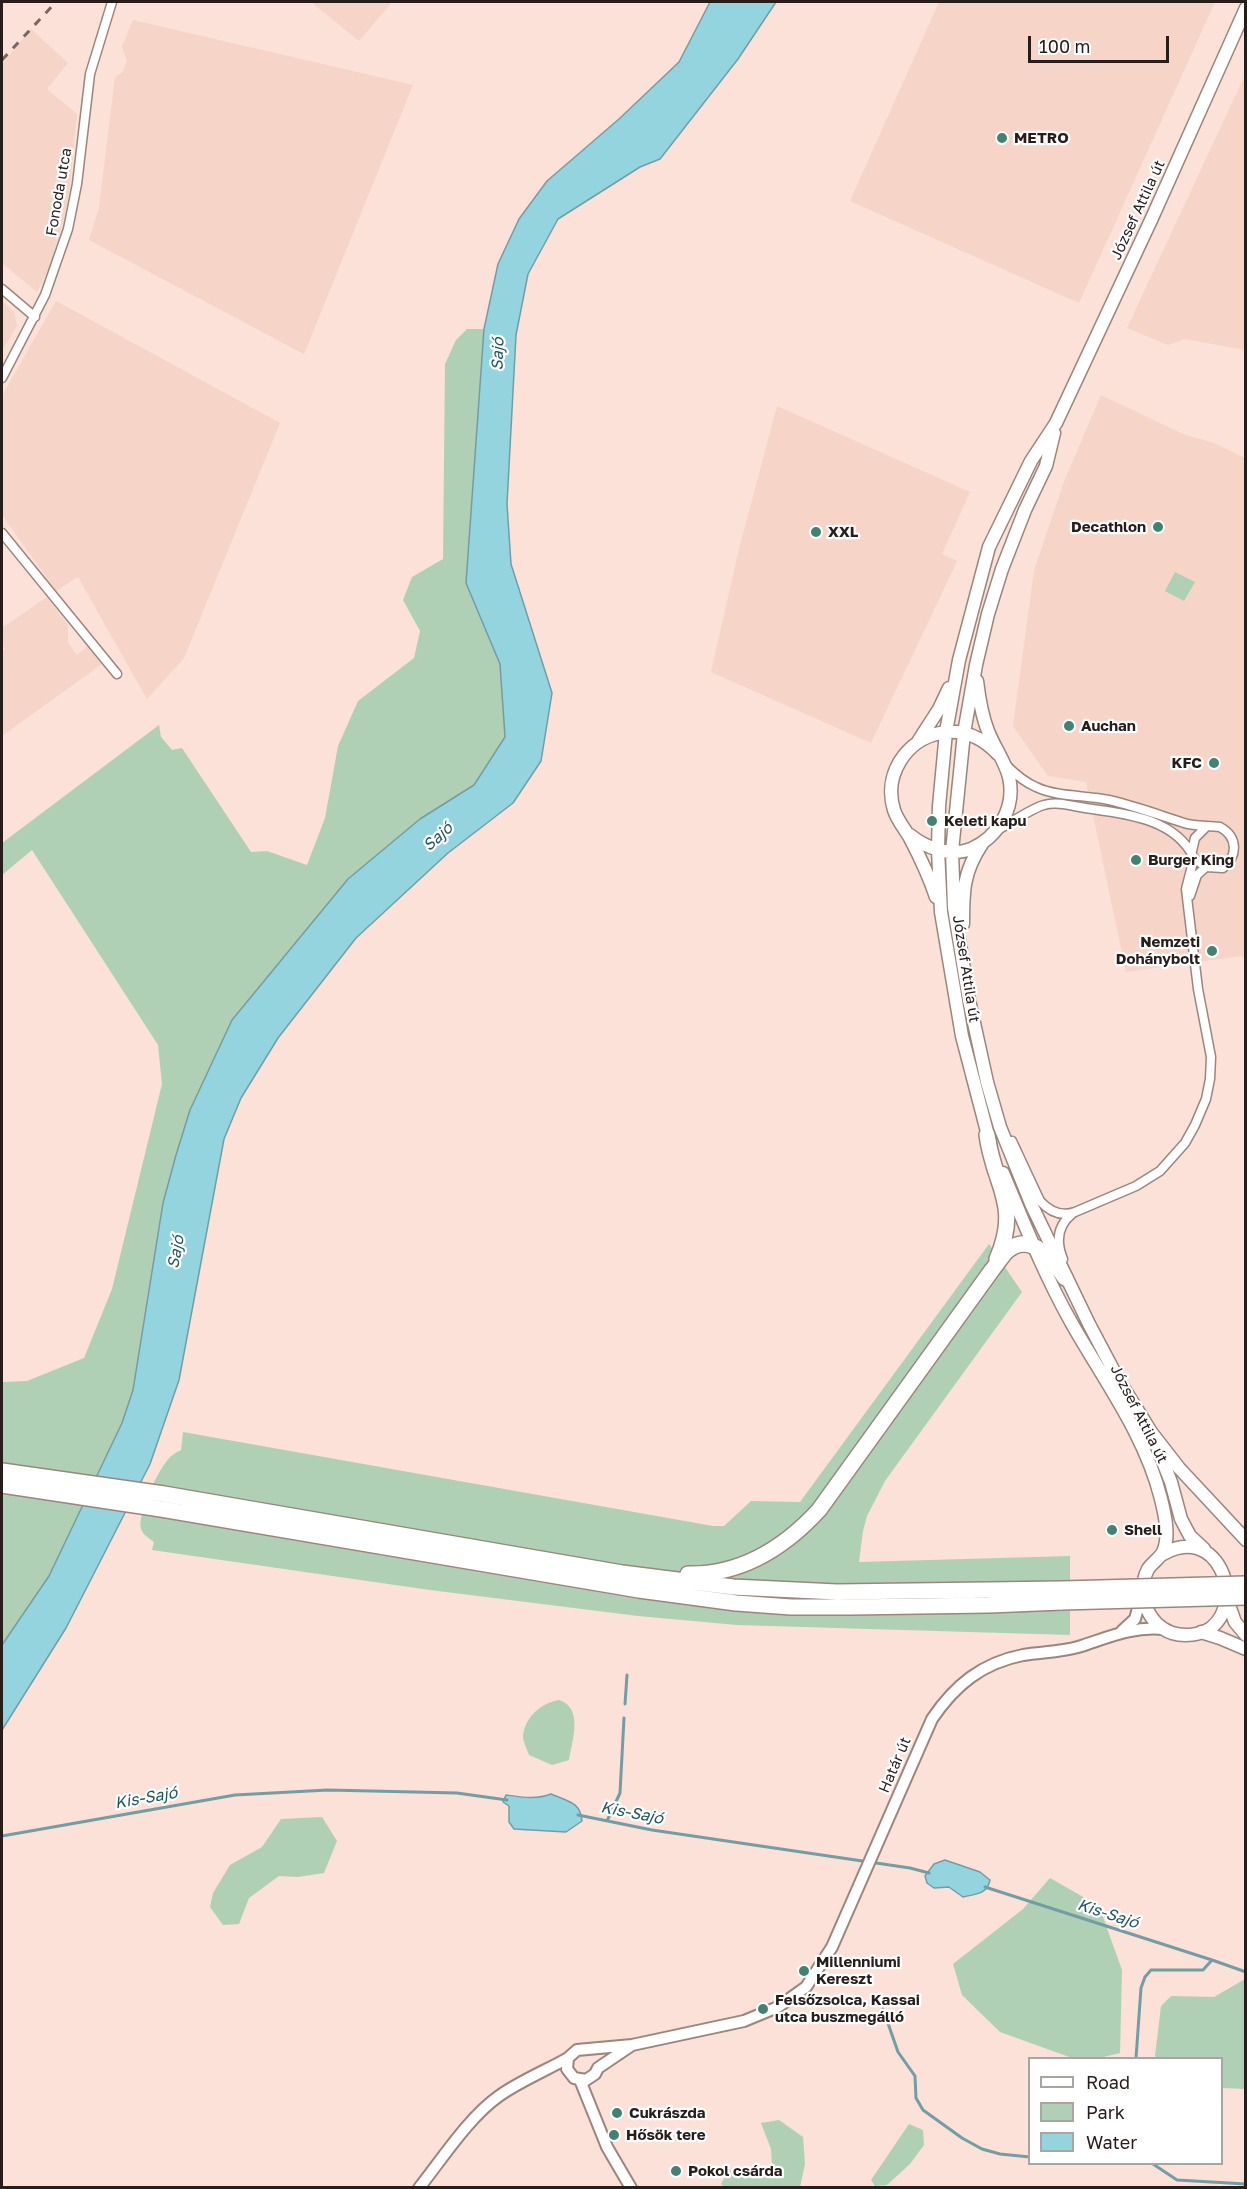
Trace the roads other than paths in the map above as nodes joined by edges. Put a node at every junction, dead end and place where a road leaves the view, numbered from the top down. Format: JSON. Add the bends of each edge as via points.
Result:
{"nodes":[{"id":1,"x":112,"y":2,"type":"edge"},
{"id":2,"x":1245,"y":8,"type":"edge"},
{"id":3,"x":2,"y":289,"type":"edge"},
{"id":4,"x":35,"y":317,"type":"junction"},
{"id":5,"x":2,"y":378,"type":"edge"},
{"id":6,"x":1056,"y":423,"type":"junction"},
{"id":7,"x":2,"y":533,"type":"edge"},
{"id":8,"x":959,"y":660,"type":"junction"},
{"id":9,"x":976,"y":665,"type":"junction"},
{"id":10,"x":117,"y":674,"type":"dead end"},
{"id":11,"x":946,"y":732,"type":"junction"},
{"id":12,"x":964,"y":733,"type":"junction"},
{"id":13,"x":918,"y":741,"type":"junction"},
{"id":14,"x":1001,"y":758,"type":"junction"},
{"id":15,"x":1205,"y":828,"type":"junction"},
{"id":16,"x":906,"y":831,"type":"junction"},
{"id":17,"x":996,"y":831,"type":"junction"},
{"id":18,"x":984,"y":842,"type":"junction"},
{"id":19,"x":938,"y":850,"type":"junction"},
{"id":20,"x":952,"y":851,"type":"junction"},
{"id":21,"x":1193,"y":855,"type":"junction"},
{"id":22,"x":1206,"y":867,"type":"junction"},
{"id":23,"x":1188,"y":905,"type":"junction"},
{"id":24,"x":941,"y":912,"type":"junction"},
{"id":25,"x":963,"y":962,"type":"junction"},
{"id":26,"x":1000,"y":1127,"type":"junction"},
{"id":27,"x":987,"y":1135,"type":"junction"},
{"id":28,"x":1075,"y":1212,"type":"junction"},
{"id":29,"x":1034,"y":1246,"type":"junction"},
{"id":30,"x":992,"y":1270,"type":"junction"},
{"id":31,"x":1065,"y":1278,"type":"junction"},
{"id":32,"x":1089,"y":1324,"type":"junction"},
{"id":33,"x":1151,"y":1432,"type":"junction"},
{"id":34,"x":2,"y":1471,"type":"edge"},
{"id":35,"x":2,"y":1485,"type":"edge"},
{"id":36,"x":163,"y":1502,"type":"junction"},
{"id":37,"x":1245,"y":1540,"type":"edge"},
{"id":38,"x":1206,"y":1551,"type":"junction"},
{"id":39,"x":1163,"y":1554,"type":"junction"},
{"id":40,"x":622,"y":1572,"type":"junction"},
{"id":41,"x":1245,"y":1584,"type":"edge"},
{"id":42,"x":1143,"y":1590,"type":"junction"},
{"id":43,"x":1063,"y":1596,"type":"junction"},
{"id":44,"x":1245,"y":1597,"type":"edge"},
{"id":45,"x":1229,"y":1605,"type":"junction"},
{"id":46,"x":1163,"y":1629,"type":"junction"},
{"id":47,"x":1122,"y":1632,"type":"junction"},
{"id":48,"x":1201,"y":1632,"type":"junction"},
{"id":49,"x":1245,"y":1635,"type":"edge"},
{"id":50,"x":1245,"y":1649,"type":"edge"},
{"id":51,"x":632,"y":2045,"type":"junction"},
{"id":52,"x":589,"y":2050,"type":"junction"},
{"id":53,"x":568,"y":2058,"type":"junction"},
{"id":54,"x":544,"y":2071,"type":"junction"},
{"id":55,"x":596,"y":2071,"type":"junction"},
{"id":56,"x":570,"y":2074,"type":"junction"},
{"id":57,"x":580,"y":2080,"type":"junction"},
{"id":58,"x":590,"y":2108,"type":"junction"},
{"id":59,"x":419,"y":2187,"type":"edge"},
{"id":60,"x":631,"y":2187,"type":"edge"}],
"edges":[{"from":1,"to":4,"type":"street","name":"Fonoda utca","via":[[90,74],[68,229]]},
{"from":2,"to":6,"type":"main road","name":"József Attila út"},
{"from":3,"to":4,"type":"street"},
{"from":4,"to":5,"type":"street","name":"Fonoda utca"},
{"from":6,"to":8,"type":"main road","name":"József Attila út","via":[[1031,461],[989,547]]},
{"from":6,"to":9,"type":"main road","name":"József Attila út","via":[[1046,466],[1002,569]]},
{"from":7,"to":10,"type":"street"},
{"from":8,"to":11,"type":"main road","name":"József Attila út"},
{"from":8,"to":13,"type":"main road","via":[[946,697]]},
{"from":9,"to":12,"type":"main road","name":"József Attila út"},
{"from":9,"to":14,"type":"main road","via":[[987,729]]},
{"from":11,"to":12,"type":"main road"},
{"from":11,"to":13,"type":"main road"},
{"from":11,"to":19,"type":"main road","name":"József Attila út"},
{"from":12,"to":14,"type":"main road","via":[[985,742]]},
{"from":12,"to":20,"type":"main road","name":"József Attila út"},
{"from":13,"to":16,"type":"main road","via":[[903,756],[891,786],[894,810]]},
{"from":14,"to":15,"type":"street","via":[[1018,777],[1035,787],[1144,808]]},
{"from":14,"to":17,"type":"main road","via":[[1009,777],[1010,801]]},
{"from":15,"to":21,"type":"street","via":[[1195,838]]},
{"from":15,"to":22,"type":"street","via":[[1216,826],[1225,830],[1235,848],[1226,866]]},
{"from":16,"to":19,"type":"main road","via":[[921,844]]},
{"from":16,"to":24,"type":"main road","via":[[927,871]]},
{"from":17,"to":18,"type":"main road"},
{"from":17,"to":21,"type":"street","via":[[1042,805],[1060,804],[1144,818],[1165,827],[1186,843]]},
{"from":18,"to":20,"type":"main road","via":[[965,851]]},
{"from":18,"to":25,"type":"main road","via":[[974,856],[963,889]]},
{"from":19,"to":20,"type":"main road"},
{"from":19,"to":24,"type":"main road","name":"József Attila út"},
{"from":20,"to":25,"type":"main road","name":"József Attila út","via":[[954,908]]},
{"from":21,"to":22,"type":"street"},
{"from":21,"to":23,"type":"street","via":[[1185,889]]},
{"from":22,"to":23,"type":"street","via":[[1197,875]]},
{"from":23,"to":28,"type":"street","via":[[1211,1057],[1203,1108],[1185,1143],[1160,1171],[1136,1186]]},
{"from":24,"to":27,"type":"main road","name":"József Attila út","via":[[962,1036]]},
{"from":25,"to":26,"type":"main road","name":"József Attila út"},
{"from":26,"to":28,"type":"street","via":[[1010,1137],[1047,1209],[1065,1215]]},
{"from":26,"to":31,"type":"main road","name":"József Attila út"},
{"from":27,"to":29,"type":"main road","name":"József Attila út"},
{"from":27,"to":30,"type":"highway","via":[[1008,1216],[1005,1240]]},
{"from":28,"to":32,"type":"street","via":[[1060,1228],[1059,1245],[1088,1312]]},
{"from":29,"to":30,"type":"highway","via":[[1025,1244],[1008,1250]]},
{"from":29,"to":31,"type":"highway","via":[[1047,1253]]},
{"from":29,"to":39,"type":"main road","name":"József Attila út","via":[[1149,1463],[1161,1499],[1166,1534]]},
{"from":30,"to":40,"type":"highway","via":[[819,1510],[793,1536],[749,1563],[719,1572]]},
{"from":31,"to":32,"type":"main road","name":"József Attila út"},
{"from":32,"to":33,"type":"main road","name":"József Attila út"},
{"from":33,"to":37,"type":"main road"},
{"from":33,"to":38,"type":"main road","via":[[1181,1519],[1190,1536]]},
{"from":34,"to":36,"type":"highway"},
{"from":35,"to":36,"type":"highway"},
{"from":36,"to":40,"type":"highway"},
{"from":36,"to":43,"type":"highway","via":[[639,1590],[736,1603],[873,1607]]},
{"from":38,"to":39,"type":"main road","via":[[1183,1546]]},
{"from":38,"to":45,"type":"main road","via":[[1217,1557],[1228,1573],[1232,1592]]},
{"from":39,"to":42,"type":"main road","via":[[1148,1570]]},
{"from":40,"to":43,"type":"highway","via":[[784,1590]]},
{"from":41,"to":43,"type":"highway","bridge":true},
{"from":42,"to":46,"type":"main road","via":[[1147,1610]]},
{"from":42,"to":47,"type":"main road","via":[[1135,1619]]},
{"from":43,"to":44,"type":"highway","bridge":true},
{"from":45,"to":48,"type":"main road","via":[[1219,1622]]},
{"from":45,"to":49,"type":"main road"},
{"from":46,"to":47,"type":"main road","name":"Határ út"},
{"from":46,"to":48,"type":"main road","via":[[1183,1635]]},
{"from":47,"to":51,"type":"main road","name":"Határ út","via":[[982,1669],[951,1693],[924,1735],[841,1927],[806,1987],[778,2007],[744,2021]]},
{"from":48,"to":50,"type":"main road"},
{"from":51,"to":52,"type":"main road","name":"Határ út"},
{"from":51,"to":55,"type":"main road"},
{"from":52,"to":53,"type":"main road","via":[[577,2050]]},
{"from":52,"to":55,"type":"main road","via":[[596,2058]]},
{"from":53,"to":54,"type":"main road"},
{"from":53,"to":56,"type":"main road"},
{"from":54,"to":56,"type":"main road"},
{"from":54,"to":59,"type":"main road","via":[[498,2097],[479,2114]]},
{"from":55,"to":57,"type":"main road","via":[[591,2078]]},
{"from":55,"to":58,"type":"main road"},
{"from":56,"to":57,"type":"main road"},
{"from":57,"to":58,"type":"main road"},
{"from":58,"to":60,"type":"main road"}]}
